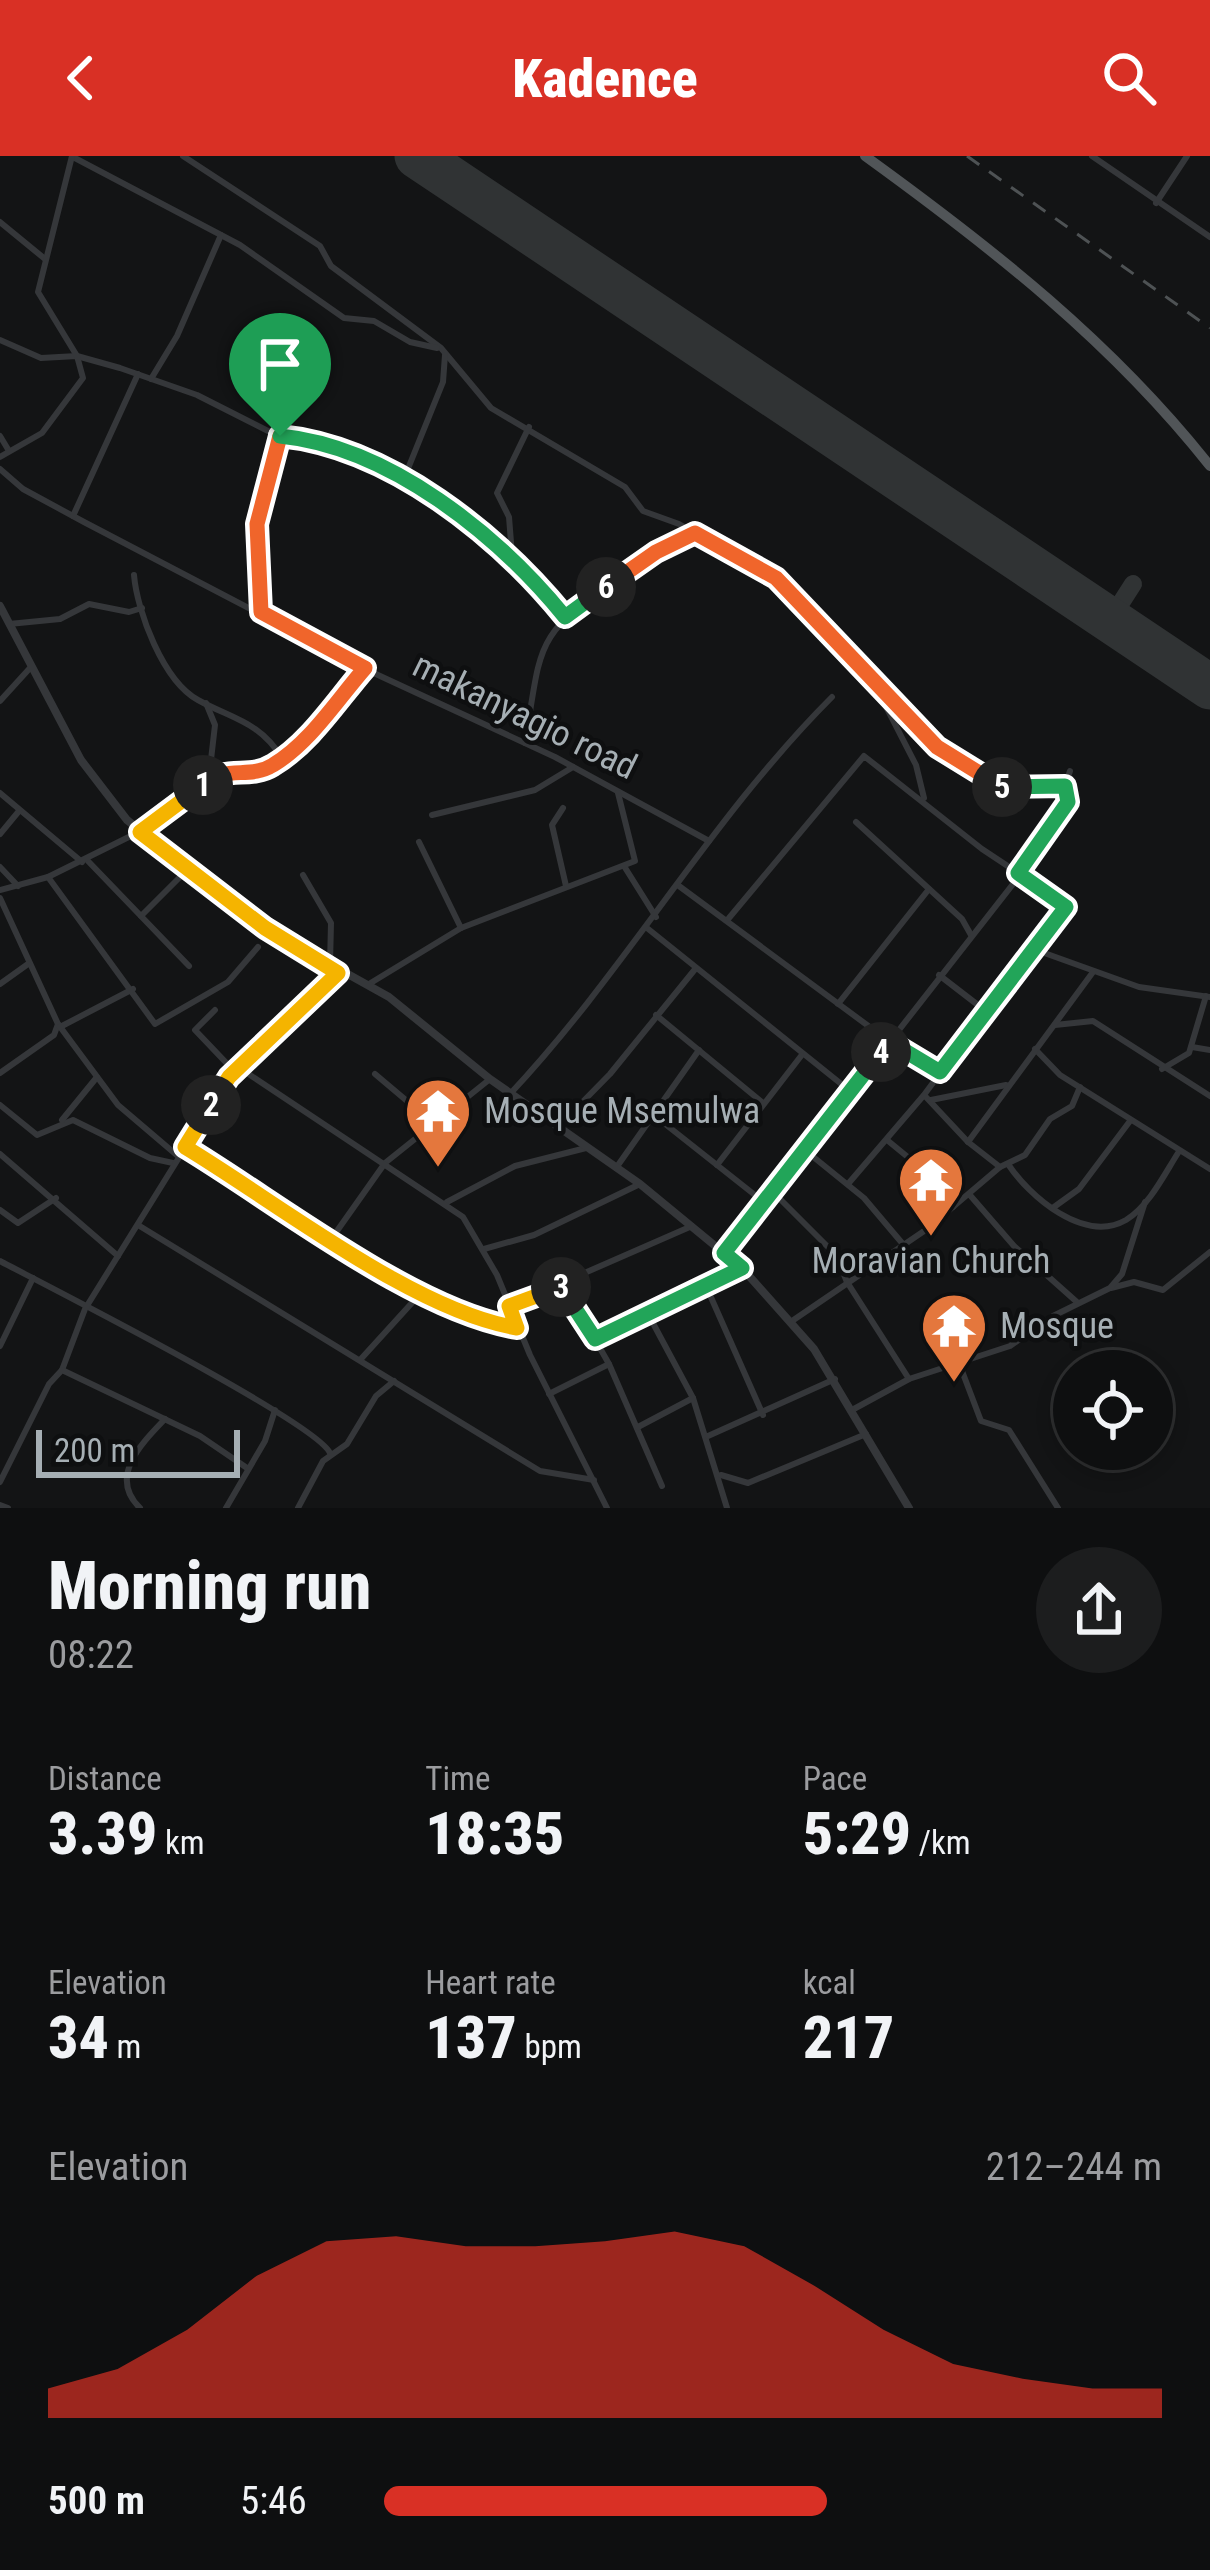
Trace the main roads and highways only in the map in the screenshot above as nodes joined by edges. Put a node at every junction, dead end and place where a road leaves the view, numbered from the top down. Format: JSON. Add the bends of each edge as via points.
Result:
{"nodes":[{"id":1,"x":865,"y":156,"type":"edge"},
{"id":2,"x":1210,"y":466,"type":"edge"}],
"edges":[{"from":1,"to":2,"type":"main road","via":[[1063,308]]}]}
